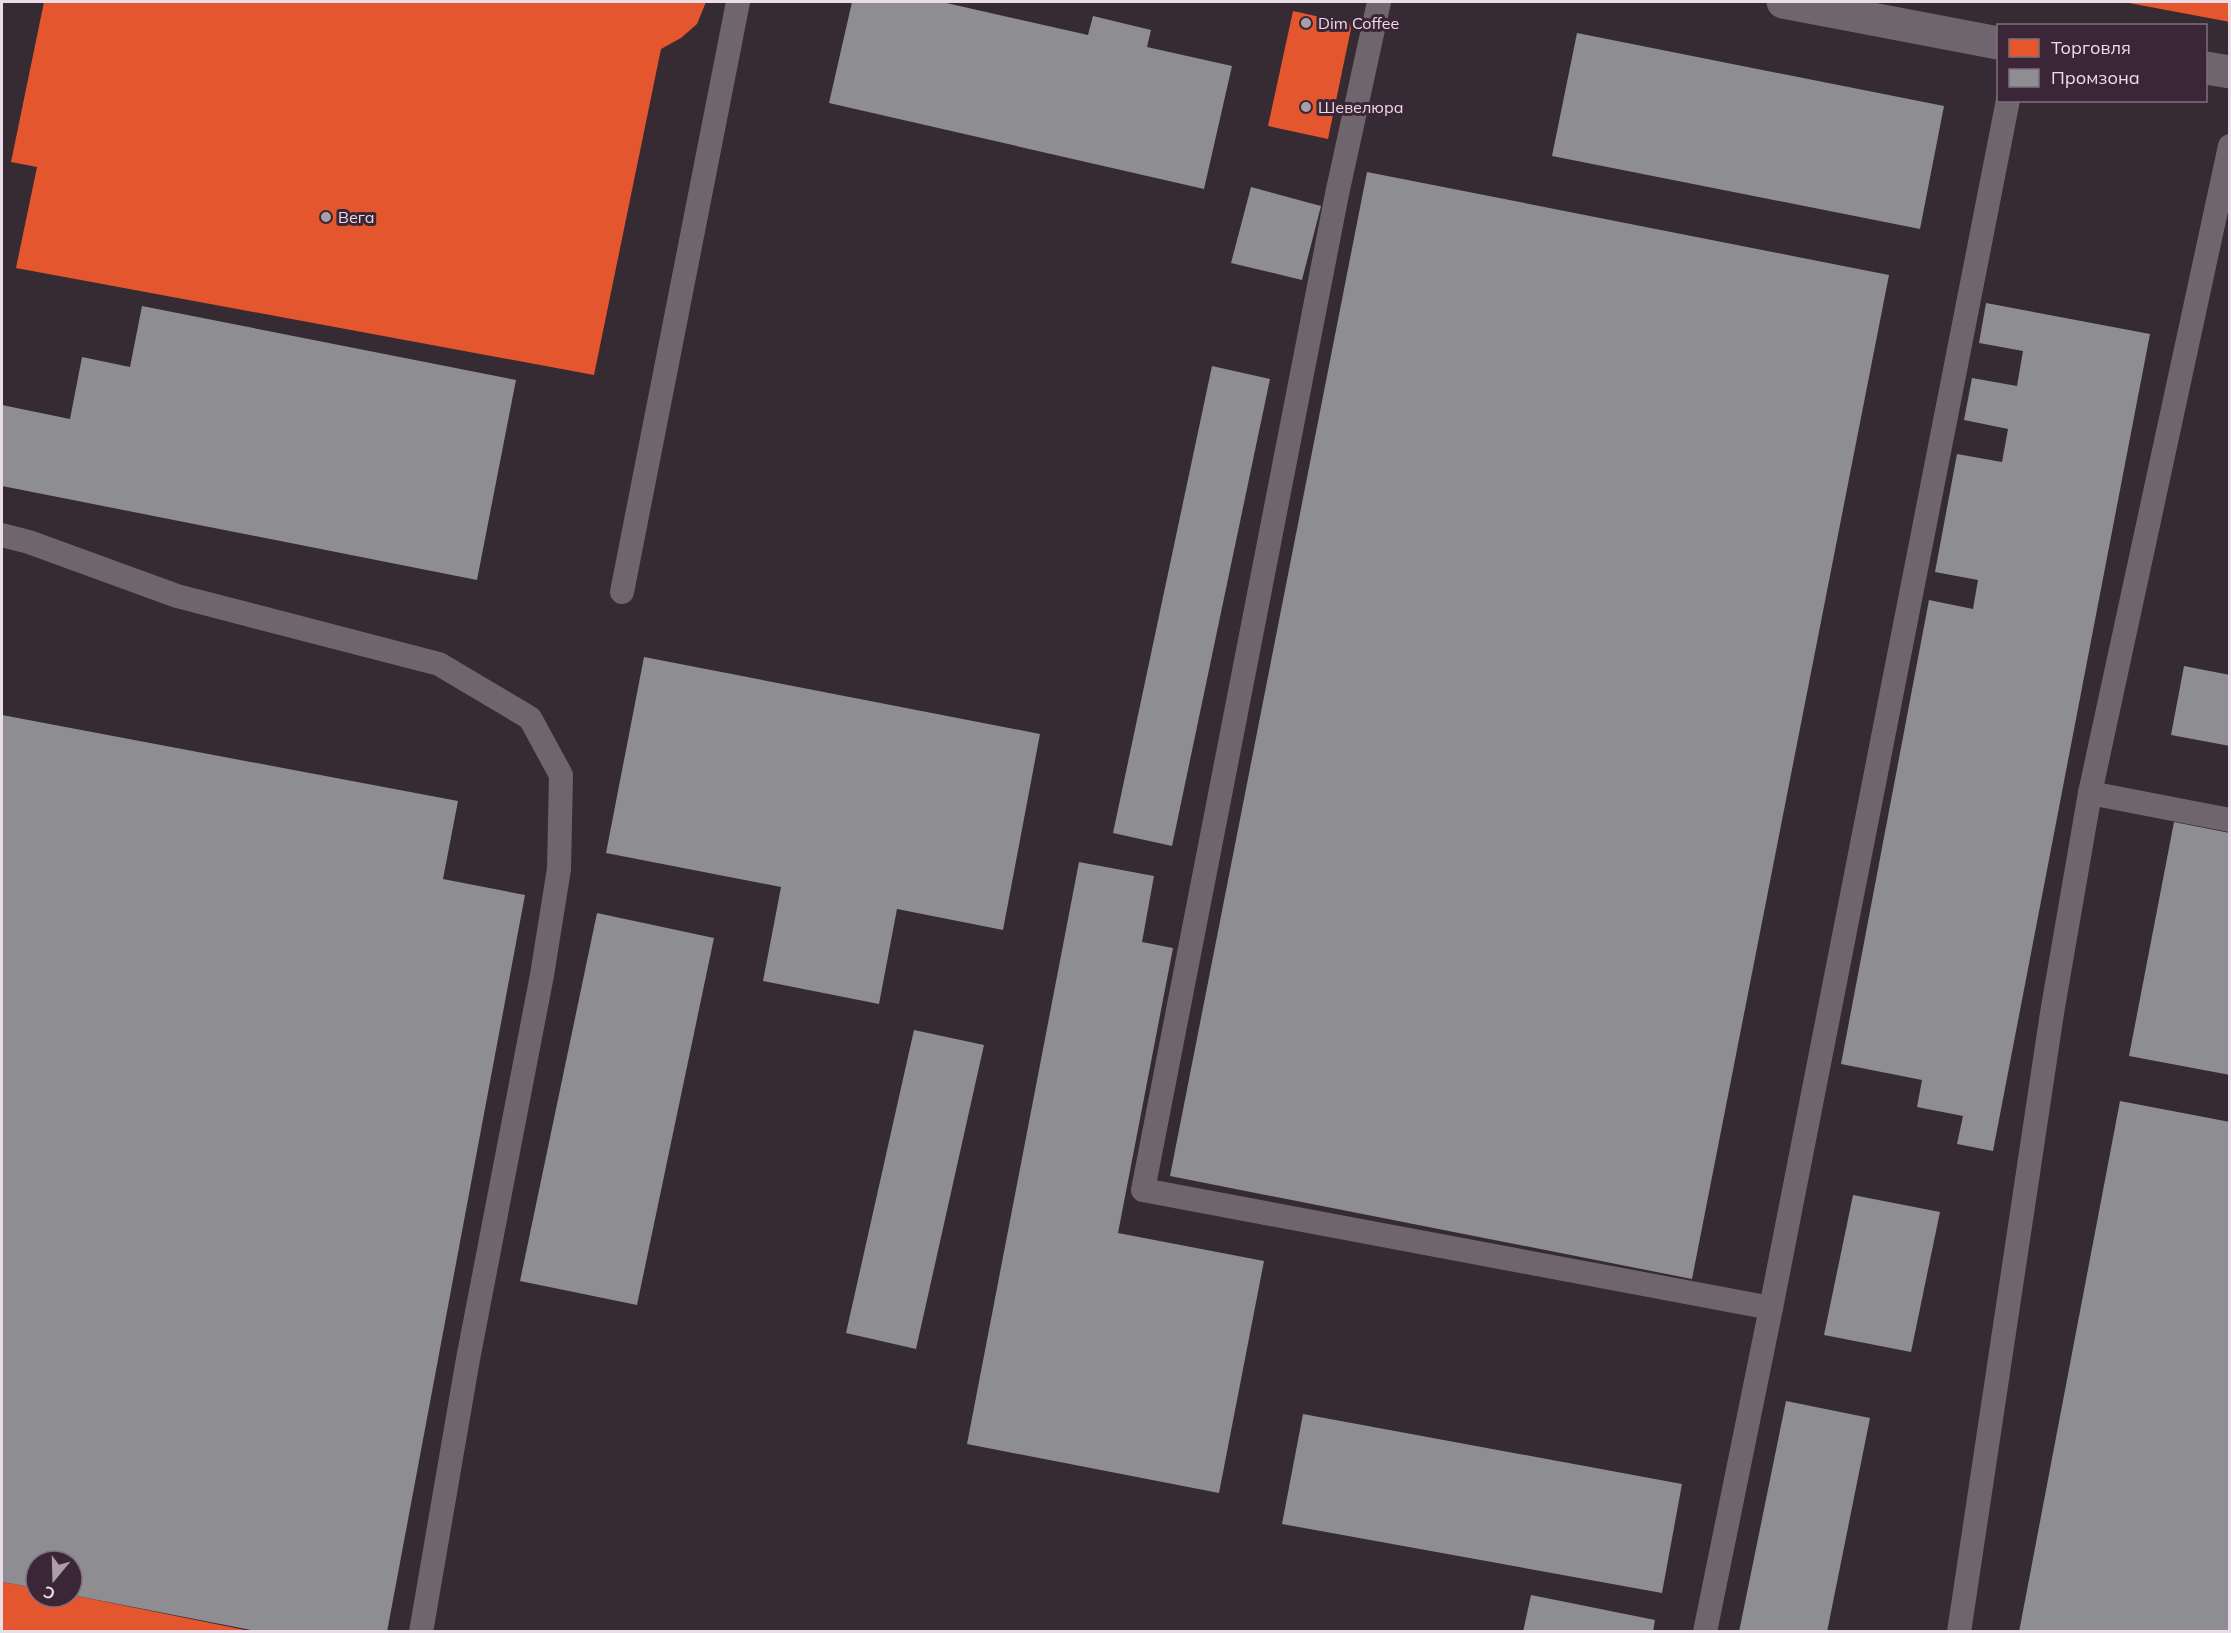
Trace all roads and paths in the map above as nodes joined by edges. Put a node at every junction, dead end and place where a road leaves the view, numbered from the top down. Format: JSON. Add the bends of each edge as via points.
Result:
{"nodes":[{"id":1,"x":738,"y":2,"type":"edge"},
{"id":2,"x":1379,"y":2,"type":"edge"},
{"id":3,"x":1784,"y":2,"type":"edge"},
{"id":4,"x":1870,"y":2,"type":"edge"},
{"id":5,"x":1997,"y":26,"type":"edge"},
{"id":6,"x":1997,"y":43,"type":"edge"},
{"id":7,"x":2207,"y":68,"type":"edge"},
{"id":8,"x":2229,"y":72,"type":"edge"},
{"id":9,"x":2207,"y":83,"type":"edge"},
{"id":10,"x":2229,"y":88,"type":"edge"},
{"id":11,"x":2008,"y":102,"type":"edge"},
{"id":12,"x":2229,"y":146,"type":"edge"},
{"id":13,"x":2,"y":536,"type":"edge"},
{"id":14,"x":622,"y":592,"type":"dead end"},
{"id":15,"x":2090,"y":793,"type":"junction"},
{"id":16,"x":2229,"y":820,"type":"edge"},
{"id":17,"x":1771,"y":1308,"type":"junction"},
{"id":18,"x":421,"y":1632,"type":"edge"},
{"id":19,"x":1704,"y":1632,"type":"edge"},
{"id":20,"x":1959,"y":1632,"type":"edge"}],
"edges":[{"from":1,"to":14,"type":"lane"},
{"from":2,"to":17,"type":"lane","via":[[1335,206],[1143,1190]]},
{"from":3,"to":6,"type":"main road"},
{"from":4,"to":5,"type":"main road"},
{"from":7,"to":8,"type":"main road"},
{"from":9,"to":10,"type":"main road"},
{"from":11,"to":17,"type":"lane"},
{"from":12,"to":15,"type":"lane"},
{"from":13,"to":18,"type":"lane","via":[[29,542],[177,596],[439,664],[530,718],[561,775],[559,869],[542,975],[470,1348]]},
{"from":15,"to":16,"type":"lane"},
{"from":15,"to":20,"type":"lane","via":[[2052,1013]]},
{"from":17,"to":19,"type":"lane"}]}
